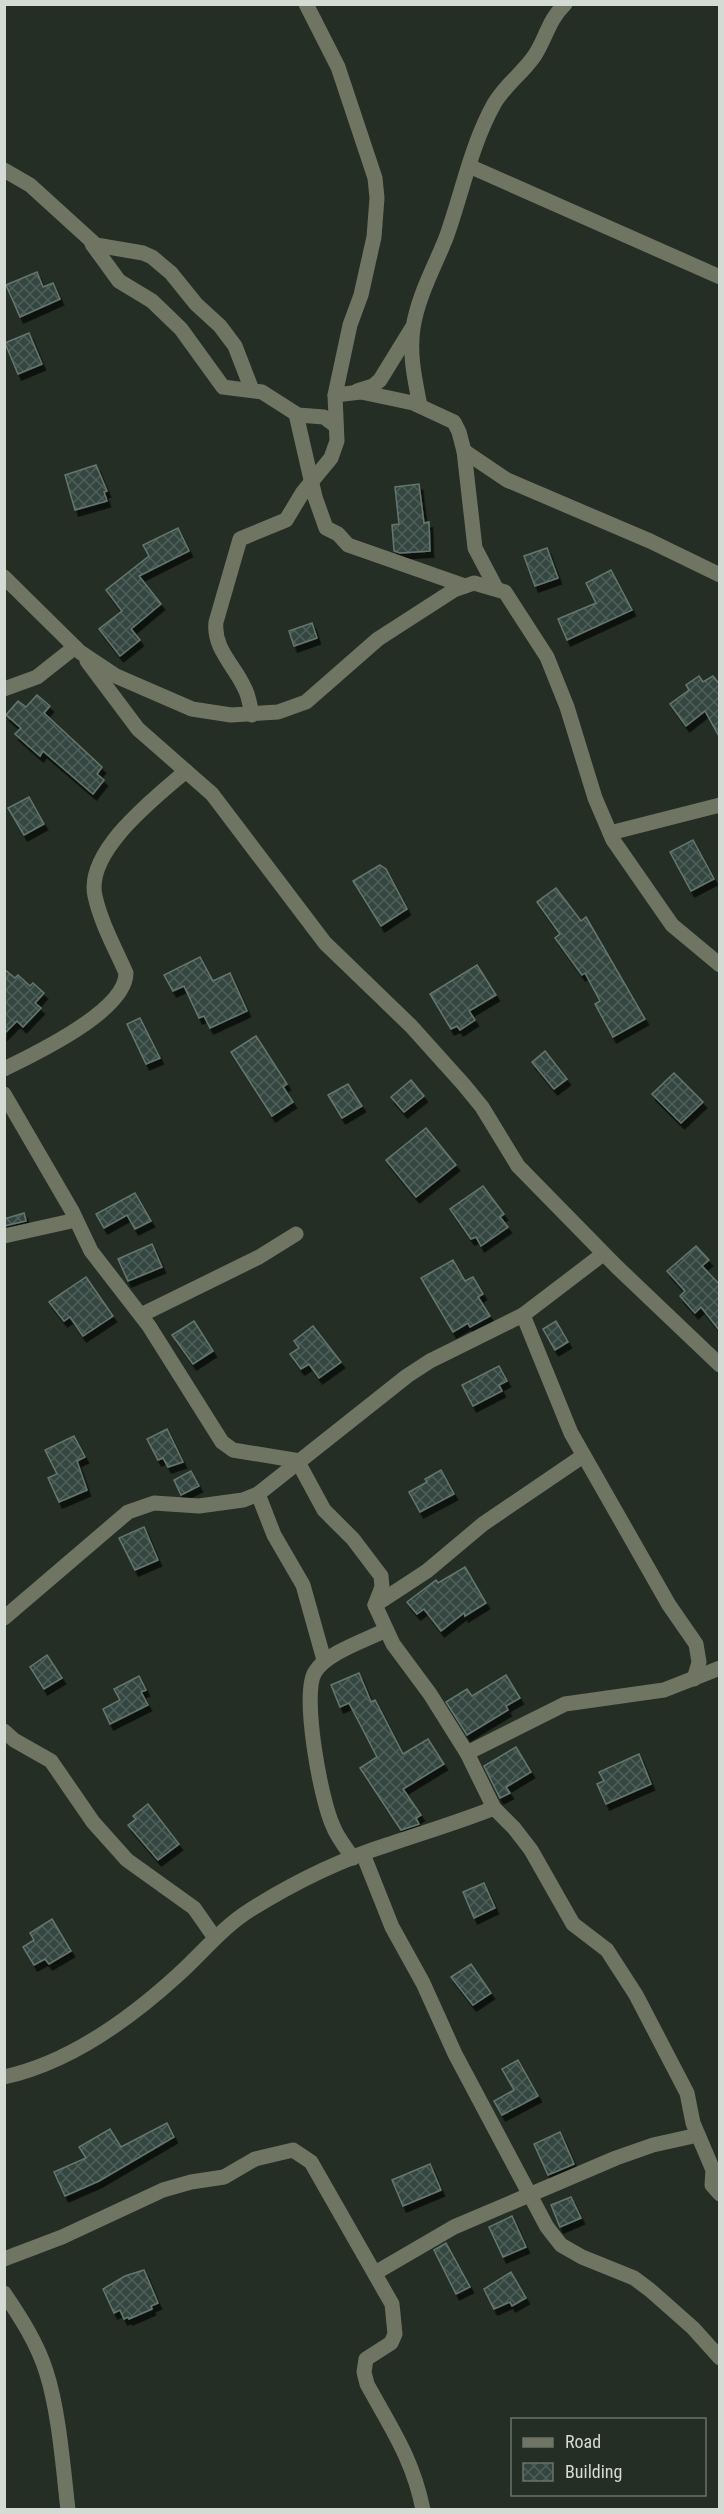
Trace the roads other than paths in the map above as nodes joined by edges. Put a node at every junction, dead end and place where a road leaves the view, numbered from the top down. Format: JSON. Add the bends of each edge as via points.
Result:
{"nodes":[{"id":1,"x":306,"y":4,"type":"edge"},
{"id":2,"x":565,"y":4,"type":"edge"},
{"id":3,"x":469,"y":166,"type":"junction"},
{"id":4,"x":4,"y":170,"type":"edge"},
{"id":5,"x":88,"y":239,"type":"junction"},
{"id":6,"x":720,"y":277,"type":"edge"},
{"id":7,"x":414,"y":326,"type":"junction"},
{"id":8,"x":252,"y":390,"type":"junction"},
{"id":9,"x":356,"y":392,"type":"junction"},
{"id":10,"x":335,"y":395,"type":"junction"},
{"id":11,"x":420,"y":406,"type":"junction"},
{"id":12,"x":296,"y":414,"type":"junction"},
{"id":13,"x":336,"y":426,"type":"junction"},
{"id":14,"x":464,"y":452,"type":"junction"},
{"id":15,"x":313,"y":481,"type":"junction"},
{"id":16,"x":720,"y":575,"type":"edge"},
{"id":17,"x":4,"y":577,"type":"edge"},
{"id":18,"x":465,"y":586,"type":"junction"},
{"id":19,"x":496,"y":588,"type":"junction"},
{"id":20,"x":78,"y":650,"type":"junction"},
{"id":21,"x":4,"y":689,"type":"edge"},
{"id":22,"x":252,"y":715,"type":"junction"},
{"id":23,"x":186,"y":771,"type":"junction"},
{"id":24,"x":720,"y":805,"type":"edge"},
{"id":25,"x":610,"y":833,"type":"junction"},
{"id":26,"x":720,"y":965,"type":"edge"},
{"id":27,"x":4,"y":1069,"type":"edge"},
{"id":28,"x":4,"y":1094,"type":"edge"},
{"id":29,"x":76,"y":1220,"type":"junction"},
{"id":30,"x":296,"y":1234,"type":"dead end"},
{"id":31,"x":4,"y":1236,"type":"edge"},
{"id":32,"x":603,"y":1254,"type":"junction"},
{"id":33,"x":524,"y":1315,"type":"junction"},
{"id":34,"x":141,"y":1316,"type":"junction"},
{"id":35,"x":720,"y":1365,"type":"edge"},
{"id":36,"x":583,"y":1456,"type":"junction"},
{"id":37,"x":299,"y":1462,"type":"junction"},
{"id":38,"x":258,"y":1494,"type":"junction"},
{"id":39,"x":375,"y":1605,"type":"junction"},
{"id":40,"x":4,"y":1618,"type":"edge"},
{"id":41,"x":386,"y":1630,"type":"junction"},
{"id":42,"x":324,"y":1660,"type":"junction"},
{"id":43,"x":720,"y":1668,"type":"edge"},
{"id":44,"x":694,"y":1679,"type":"junction"},
{"id":45,"x":4,"y":1731,"type":"edge"},
{"id":46,"x":467,"y":1753,"type":"junction"},
{"id":47,"x":494,"y":1808,"type":"junction"},
{"id":48,"x":358,"y":1856,"type":"junction"},
{"id":49,"x":215,"y":1938,"type":"junction"},
{"id":50,"x":4,"y":2078,"type":"edge"},
{"id":51,"x":698,"y":2135,"type":"junction"},
{"id":52,"x":720,"y":2194,"type":"edge"},
{"id":53,"x":532,"y":2195,"type":"junction"},
{"id":54,"x":4,"y":2259,"type":"edge"},
{"id":55,"x":375,"y":2273,"type":"junction"},
{"id":56,"x":4,"y":2294,"type":"edge"},
{"id":57,"x":720,"y":2358,"type":"edge"},
{"id":58,"x":69,"y":2510,"type":"edge"},
{"id":59,"x":423,"y":2510,"type":"edge"}],
"edges":[{"from":1,"to":10,"type":"street","via":[[338,67],[375,178],[377,198],[370,257]]},
{"from":2,"to":3,"type":"street","via":[[547,27],[530,62],[493,106]]},
{"from":3,"to":6,"type":"street"},
{"from":3,"to":7,"type":"street"},
{"from":4,"to":5,"type":"street","via":[[30,184]]},
{"from":5,"to":8,"type":"street","via":[[119,282],[152,301],[181,329],[223,387]]},
{"from":5,"to":8,"type":"street","via":[[102,247],[152,257],[171,273],[235,346]]},
{"from":7,"to":9,"type":"street","via":[[380,380]]},
{"from":7,"to":11,"type":"street","via":[[413,371]]},
{"from":8,"to":12,"type":"street","via":[[271,395]]},
{"from":9,"to":10,"type":"street"},
{"from":9,"to":11,"type":"street"},
{"from":10,"to":13,"type":"street"},
{"from":11,"to":14,"type":"street","via":[[454,422]]},
{"from":12,"to":13,"type":"street","via":[[324,417]]},
{"from":12,"to":15,"type":"street"},
{"from":13,"to":15,"type":"street","via":[[337,441],[331,458]]},
{"from":14,"to":16,"type":"street","via":[[507,480]]},
{"from":14,"to":19,"type":"street","via":[[475,548]]},
{"from":15,"to":18,"type":"street","via":[[324,525],[348,545]]},
{"from":15,"to":22,"type":"street","via":[[286,520],[240,539],[216,622],[219,645],[245,688]]},
{"from":17,"to":20,"type":"street"},
{"from":18,"to":19,"type":"street","via":[[474,583]]},
{"from":18,"to":22,"type":"street","via":[[430,603],[378,639],[306,702],[278,712]]},
{"from":19,"to":25,"type":"street","via":[[505,592],[547,657]]},
{"from":20,"to":21,"type":"street","via":[[37,677]]},
{"from":20,"to":22,"type":"street","via":[[116,676],[168,700],[202,710]]},
{"from":20,"to":23,"type":"street","via":[[138,729]]},
{"from":23,"to":27,"type":"street","via":[[149,802],[119,835],[97,870],[95,896],[126,973],[116,999],[84,1024]]},
{"from":23,"to":32,"type":"street","via":[[212,794],[325,943],[411,1026],[464,1085],[518,1166]]},
{"from":24,"to":25,"type":"street"},
{"from":25,"to":26,"type":"street","via":[[672,925]]},
{"from":28,"to":29,"type":"street"},
{"from":29,"to":31,"type":"street"},
{"from":29,"to":34,"type":"street","via":[[90,1251]]},
{"from":30,"to":34,"type":"street","via":[[259,1257]]},
{"from":32,"to":33,"type":"street"},
{"from":32,"to":35,"type":"street"},
{"from":33,"to":36,"type":"street"},
{"from":33,"to":37,"type":"street","via":[[406,1376]]},
{"from":34,"to":37,"type":"street","via":[[222,1442],[233,1450]]},
{"from":36,"to":39,"type":"street"},
{"from":36,"to":44,"type":"street","via":[[669,1605],[696,1644],[699,1662]]},
{"from":37,"to":38,"type":"street"},
{"from":37,"to":39,"type":"street","via":[[324,1510],[381,1576],[382,1587]]},
{"from":38,"to":40,"type":"street","via":[[199,1506],[154,1503],[128,1512]]},
{"from":38,"to":42,"type":"street","via":[[274,1534],[303,1585]]},
{"from":39,"to":41,"type":"street"},
{"from":41,"to":42,"type":"street"},
{"from":41,"to":46,"type":"street"},
{"from":42,"to":48,"type":"street","via":[[310,1686],[319,1781],[333,1827]]},
{"from":43,"to":44,"type":"street"},
{"from":44,"to":46,"type":"street","via":[[664,1690],[565,1704]]},
{"from":45,"to":49,"type":"street","via":[[51,1761],[93,1822],[127,1860],[194,1908]]},
{"from":46,"to":47,"type":"street"},
{"from":47,"to":48,"type":"street"},
{"from":47,"to":51,"type":"street","via":[[514,1827],[535,1857],[573,1924],[607,1950],[636,1995],[687,2093]]},
{"from":48,"to":49,"type":"street","via":[[250,1910]]},
{"from":48,"to":53,"type":"street","via":[[455,2054]]},
{"from":49,"to":50,"type":"street","via":[[135,2012],[59,2058]]},
{"from":51,"to":52,"type":"street","via":[[713,2170],[712,2186]]},
{"from":51,"to":53,"type":"street","via":[[616,2158]]},
{"from":53,"to":55,"type":"street","via":[[454,2227]]},
{"from":53,"to":57,"type":"street","via":[[547,2227],[561,2245],[634,2278],[693,2328]]},
{"from":54,"to":55,"type":"street","via":[[163,2190],[224,2177],[255,2159],[293,2150],[311,2162]]},
{"from":55,"to":59,"type":"street","via":[[392,2304],[395,2334],[391,2343],[366,2359],[364,2372],[408,2455]]},
{"from":56,"to":58,"type":"street","via":[[26,2327],[46,2371]]}]}
